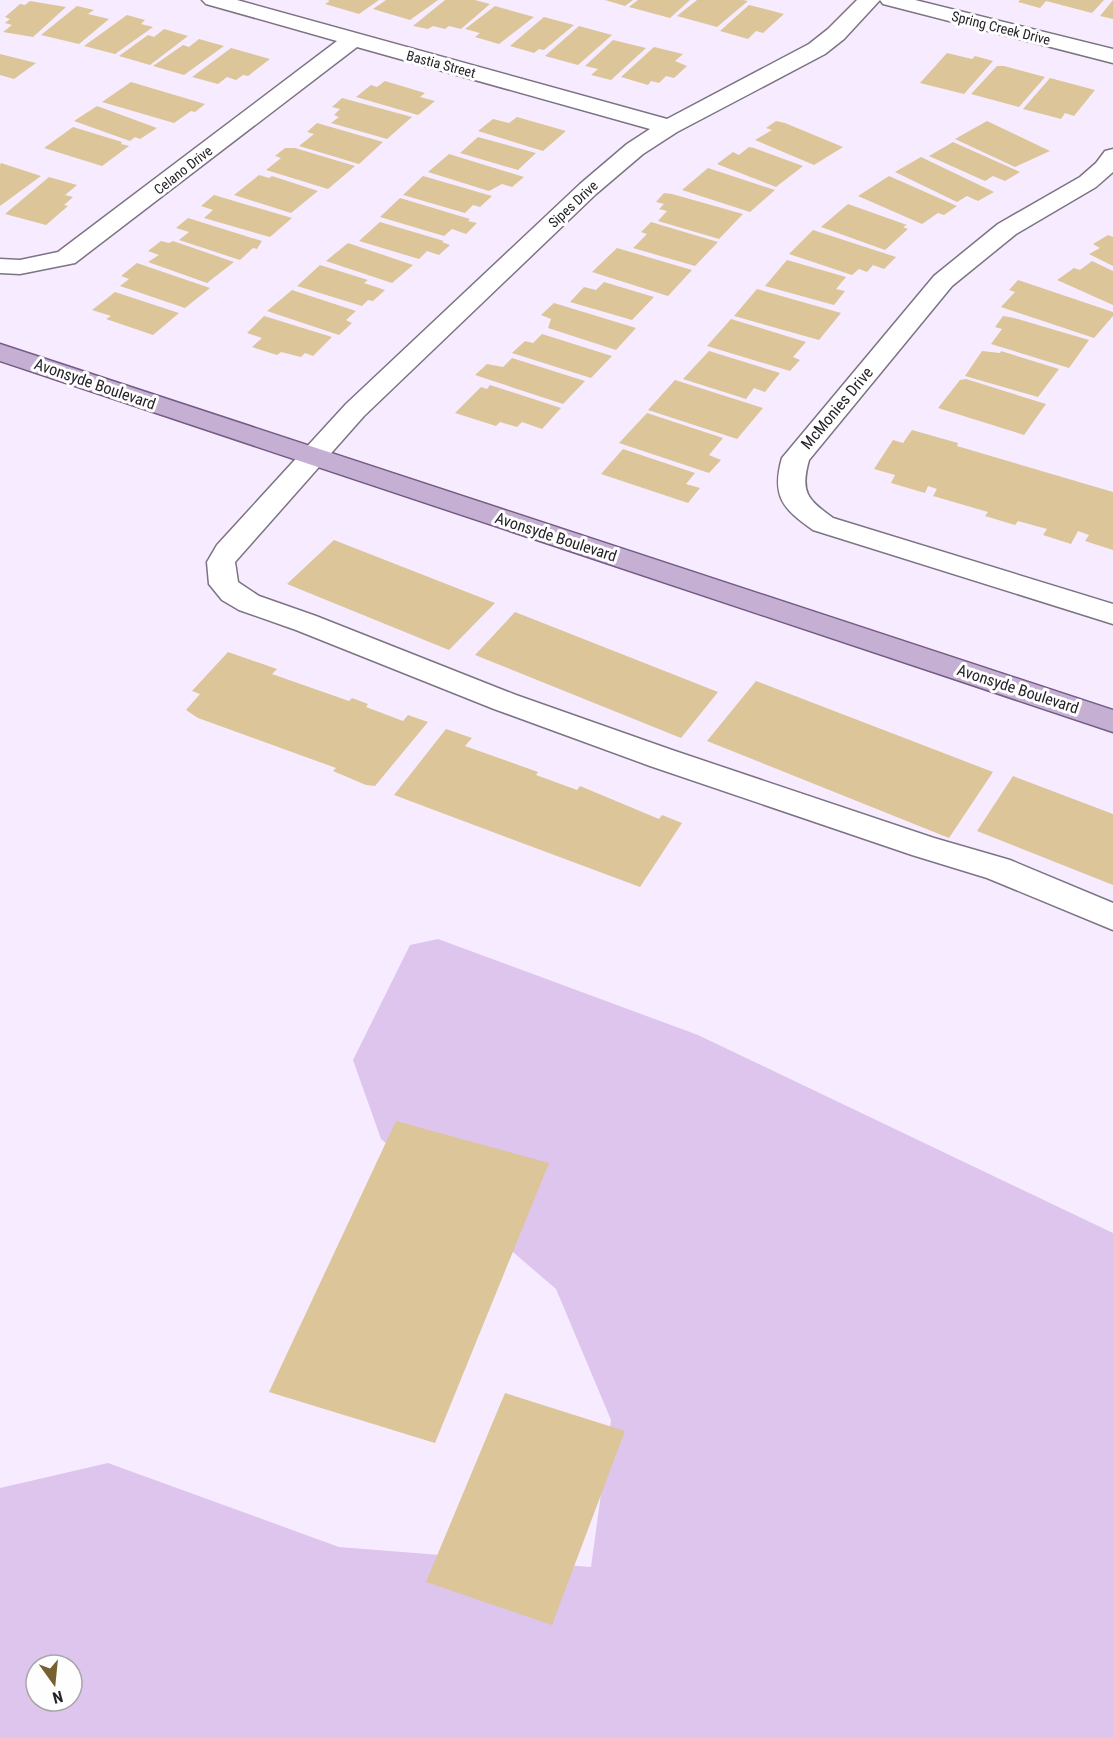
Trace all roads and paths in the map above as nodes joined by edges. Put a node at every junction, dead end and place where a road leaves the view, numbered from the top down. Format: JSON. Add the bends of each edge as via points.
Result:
{"nodes":[{"id":1,"x":213,"y":0,"type":"edge"},
{"id":2,"x":869,"y":0,"type":"edge"},
{"id":3,"x":890,"y":0,"type":"edge"},
{"id":4,"x":352,"y":40,"type":"junction"},
{"id":5,"x":1113,"y":56,"type":"edge"},
{"id":6,"x":669,"y":127,"type":"junction"},
{"id":7,"x":1113,"y":156,"type":"edge"},
{"id":8,"x":0,"y":266,"type":"edge"},
{"id":9,"x":0,"y":352,"type":"edge"},
{"id":10,"x":313,"y":457,"type":"junction"},
{"id":11,"x":1113,"y":614,"type":"edge"},
{"id":12,"x":1113,"y":721,"type":"edge"},
{"id":13,"x":1113,"y":917,"type":"edge"}],
"edges":[{"from":1,"to":4,"type":"street","name":"Bastia Street"},
{"from":2,"to":6,"type":"street","name":"Sipes Drive","via":[[817,49]]},
{"from":3,"to":5,"type":"street","name":"Spring Creek Drive"},
{"from":4,"to":6,"type":"street","name":"Bastia Street"},
{"from":4,"to":8,"type":"street","name":"Celano Drive","via":[[66,258],[20,267]]},
{"from":6,"to":10,"type":"street","name":"Sipes Drive","via":[[635,149],[588,189],[355,410]]},
{"from":7,"to":11,"type":"street","name":"McMonies Drive","via":[[1088,182],[1007,229],[943,281],[796,458],[789,477],[792,496],[824,524]]},
{"from":9,"to":10,"type":"main road","name":"Avonsyde Boulevard"},
{"from":10,"to":12,"type":"main road","name":"Avonsyde Boulevard"},
{"from":10,"to":13,"type":"street","name":"Sipes Drive","via":[[221,562],[224,584],[241,599],[505,702],[825,814],[998,869]]}]}
